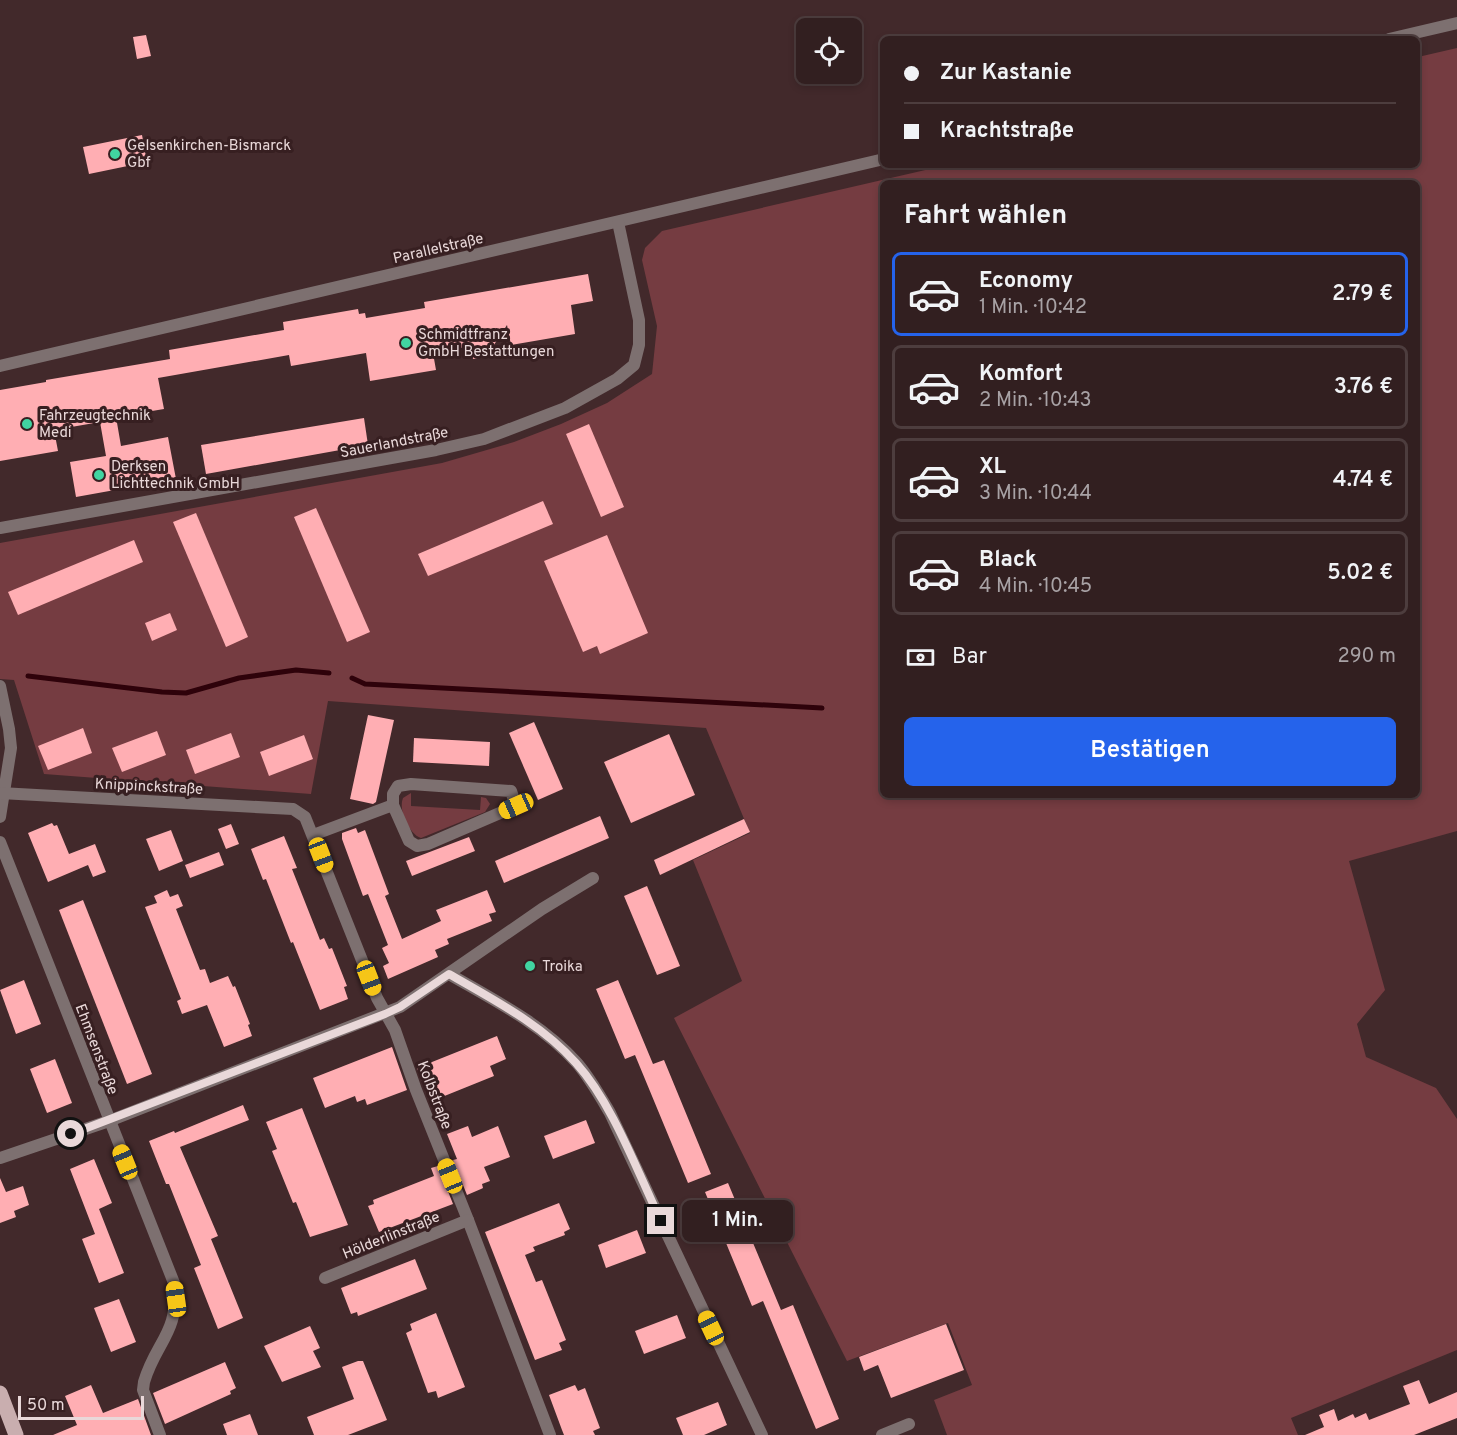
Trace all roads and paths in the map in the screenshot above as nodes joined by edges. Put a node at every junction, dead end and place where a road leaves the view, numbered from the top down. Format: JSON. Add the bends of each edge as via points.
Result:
{"nodes":[{"id":1,"x":1457,"y":23,"type":"edge"},
{"id":2,"x":1402,"y":36,"type":"edge"},
{"id":3,"x":880,"y":160,"type":"edge"},
{"id":4,"x":618,"y":222,"type":"junction"},
{"id":5,"x":0,"y":366,"type":"edge"},
{"id":6,"x":0,"y":528,"type":"edge"},
{"id":7,"x":0,"y":686,"type":"edge"},
{"id":8,"x":2,"y":793,"type":"edge"},
{"id":9,"x":393,"y":805,"type":"junction"},
{"id":10,"x":293,"y":809,"type":"joint"},
{"id":11,"x":0,"y":817,"type":"edge"},
{"id":12,"x":313,"y":835,"type":"junction"},
{"id":13,"x":0,"y":842,"type":"edge"},
{"id":14,"x":593,"y":878,"type":"dead end"},
{"id":15,"x":449,"y":974,"type":"junction"},
{"id":16,"x":385,"y":1014,"type":"junction"},
{"id":17,"x":109,"y":1121,"type":"junction"},
{"id":18,"x":0,"y":1158,"type":"edge"},
{"id":19,"x":468,"y":1220,"type":"junction"},
{"id":20,"x":325,"y":1278,"type":"dead end"},
{"id":21,"x":0,"y":1393,"type":"edge"},
{"id":22,"x":909,"y":1424,"type":"dead end"},
{"id":23,"x":16,"y":1435,"type":"edge"},
{"id":24,"x":160,"y":1435,"type":"edge"},
{"id":25,"x":550,"y":1435,"type":"edge"},
{"id":26,"x":762,"y":1435,"type":"edge"},
{"id":27,"x":882,"y":1435,"type":"edge"}],
"edges":[{"from":1,"to":2,"type":"street"},
{"from":3,"to":4,"type":"street","name":"Parallelstraße"},
{"from":4,"to":5,"type":"street","name":"Parallelstraße"},
{"from":4,"to":6,"type":"street","name":"Sauerlandstraße","via":[[639,320],[634,365],[565,408],[484,439],[436,450]]},
{"from":7,"to":8,"type":"street","via":[[11,748]]},
{"from":8,"to":10,"type":"street","name":"Knippinckstraße"},
{"from":8,"to":11,"type":"street"},
{"from":9,"to":9,"type":"street","via":[[409,841],[417,846],[516,806],[511,790],[411,784],[398,786]]},
{"from":9,"to":12,"type":"street"},
{"from":10,"to":12,"type":"street","name":"Kolbstraße","via":[[305,817]]},
{"from":12,"to":16,"type":"street","name":"Kolbstraße"},
{"from":13,"to":17,"type":"street","name":"Ehmsenstraße"},
{"from":14,"to":15,"type":"street"},
{"from":15,"to":16,"type":"street"},
{"from":15,"to":26,"type":"street","via":[[521,1016],[552,1040],[577,1063],[594,1087],[610,1113]]},
{"from":16,"to":17,"type":"street"},
{"from":16,"to":19,"type":"street","name":"Kolbstraße","via":[[395,1030]]},
{"from":17,"to":18,"type":"street"},
{"from":17,"to":24,"type":"street","name":"Ehmsenstraße","via":[[174,1283],[174,1315],[143,1390]]},
{"from":19,"to":20,"type":"street","name":"Hölderlinstraße"},
{"from":19,"to":25,"type":"street","name":"Kolbstraße"},
{"from":21,"to":23,"type":"main road"},
{"from":22,"to":27,"type":"street"}]}
